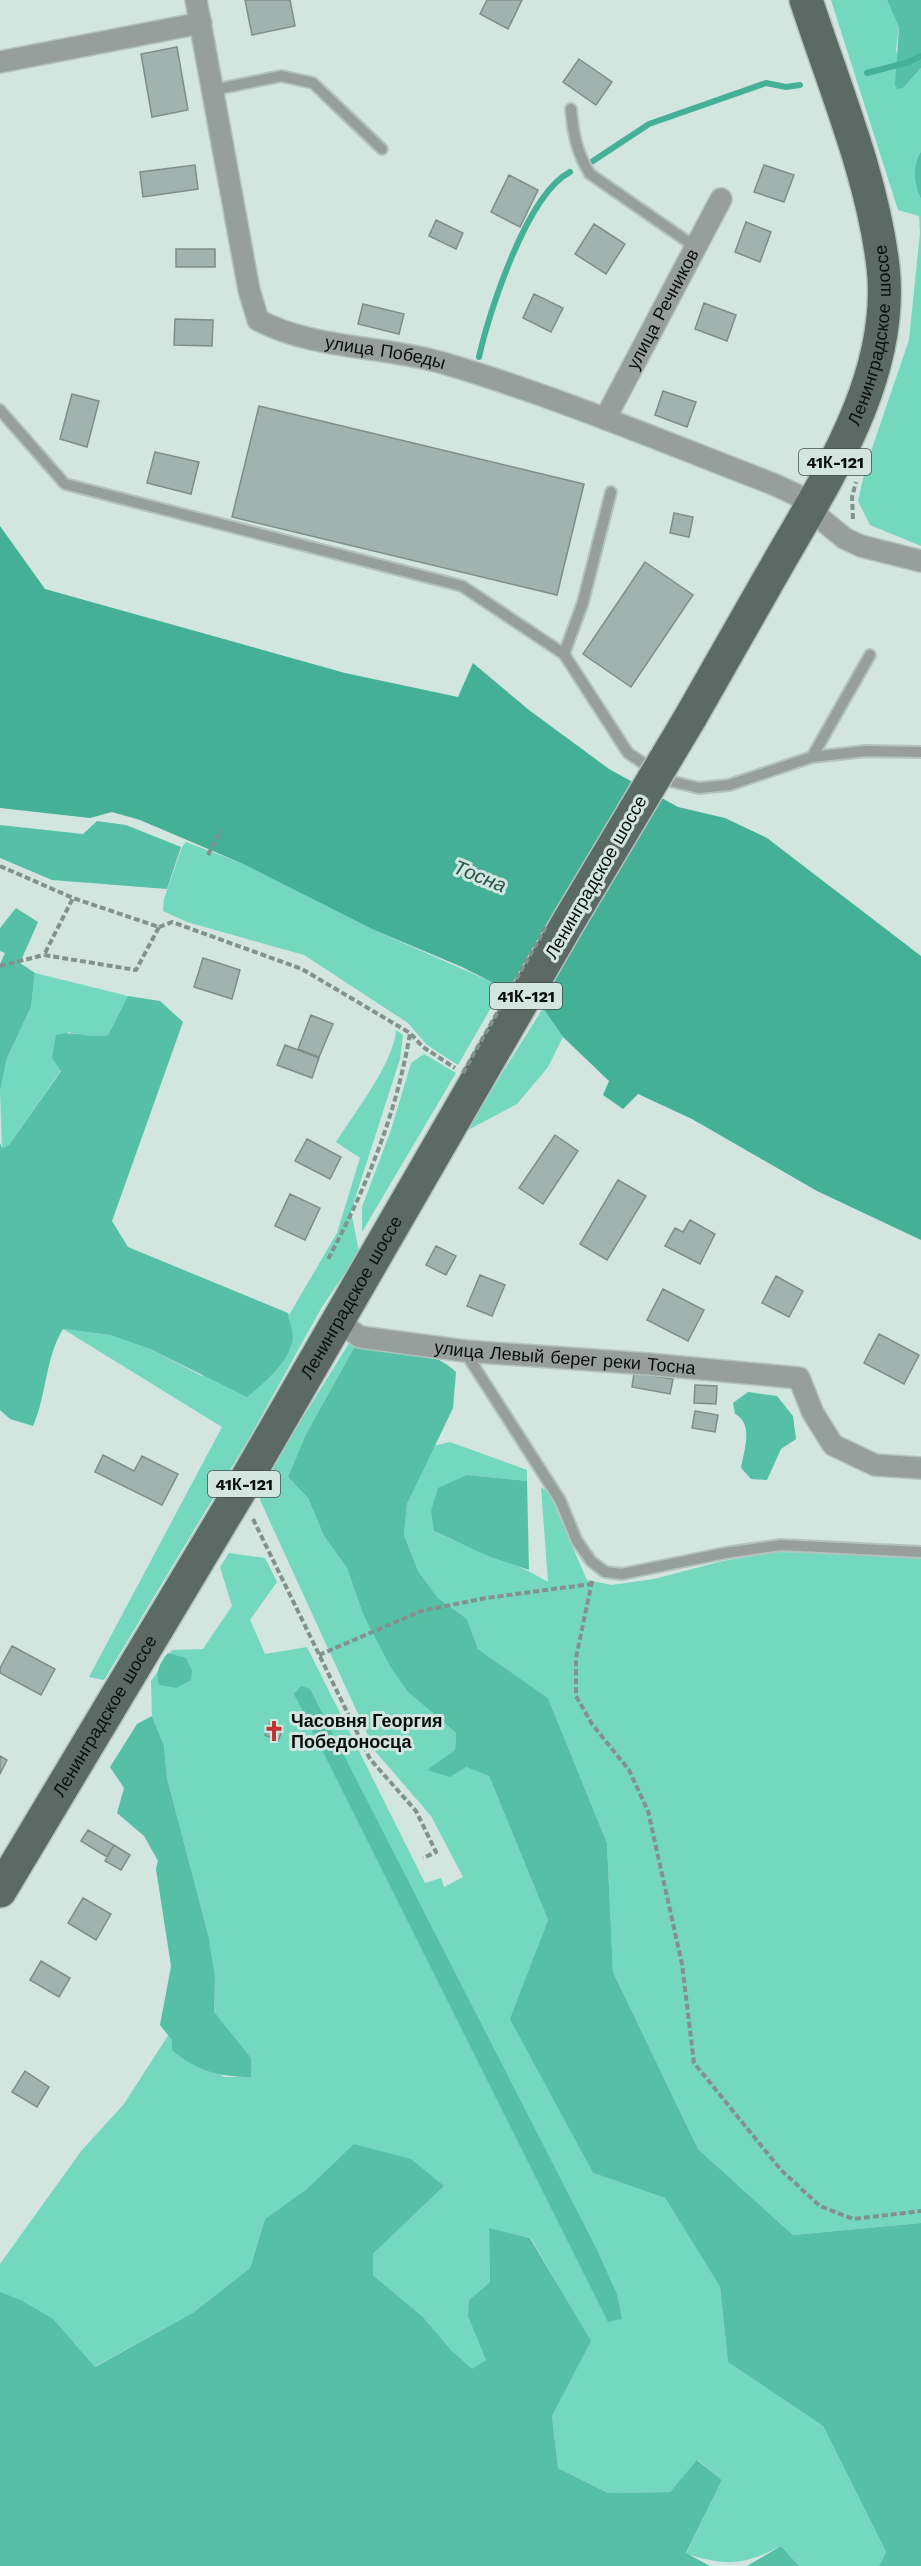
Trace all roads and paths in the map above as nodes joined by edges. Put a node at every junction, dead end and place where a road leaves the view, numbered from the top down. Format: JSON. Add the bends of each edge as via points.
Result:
{"nodes":[{"id":1,"x":196,"y":0,"type":"edge"},
{"id":2,"x":806,"y":0,"type":"edge"},
{"id":3,"x":201,"y":23,"type":"junction"},
{"id":4,"x":0,"y":63,"type":"edge"},
{"id":5,"x":213,"y":90,"type":"junction"},
{"id":6,"x":571,"y":109,"type":"dead end"},
{"id":7,"x":382,"y":148,"type":"dead end"},
{"id":8,"x":721,"y":199,"type":"dead end"},
{"id":9,"x":694,"y":246,"type":"junction"},
{"id":10,"x":0,"y":410,"type":"edge"},
{"id":11,"x":605,"y":419,"type":"junction"},
{"id":12,"x":858,"y":476,"type":"dead end"},
{"id":13,"x":611,"y":492,"type":"dead end"},
{"id":14,"x":809,"y":509,"type":"junction"},
{"id":15,"x":861,"y":546,"type":"junction"},
{"id":16,"x":921,"y":561,"type":"edge"},
{"id":17,"x":564,"y":654,"type":"junction"},
{"id":18,"x":870,"y":655,"type":"dead end"},
{"id":19,"x":921,"y":753,"type":"edge"},
{"id":20,"x":812,"y":757,"type":"junction"},
{"id":21,"x":222,"y":830,"type":"dead end"},
{"id":22,"x":208,"y":855,"type":"dead end"},
{"id":23,"x":0,"y":866,"type":"edge"},
{"id":24,"x":73,"y":898,"type":"junction"},
{"id":25,"x":159,"y":927,"type":"junction"},
{"id":26,"x":44,"y":955,"type":"junction"},
{"id":27,"x":0,"y":966,"type":"edge"},
{"id":28,"x":410,"y":1033,"type":"junction"},
{"id":29,"x":472,"y":1073,"type":"junction"},
{"id":30,"x":327,"y":1261,"type":"dead end"},
{"id":31,"x":339,"y":1322,"type":"junction"},
{"id":32,"x":465,"y":1351,"type":"junction"},
{"id":33,"x":921,"y":1468,"type":"edge"},
{"id":34,"x":239,"y":1492,"type":"junction"},
{"id":35,"x":921,"y":1552,"type":"edge"},
{"id":36,"x":597,"y":1566,"type":"junction"},
{"id":37,"x":591,"y":1584,"type":"junction"},
{"id":38,"x":320,"y":1655,"type":"junction"},
{"id":39,"x":423,"y":1858,"type":"dead end"},
{"id":40,"x":0,"y":1891,"type":"edge"},
{"id":41,"x":921,"y":2211,"type":"edge"}],
"edges":[{"from":1,"to":3,"type":"street","name":"улица Победы"},
{"from":2,"to":14,"type":"main road","name":"Ленинградское шоссе","number":"41К-121","via":[[864,178],[883,266],[884,289],[873,368],[849,436]]},
{"from":3,"to":4,"type":"street"},
{"from":3,"to":5,"type":"street","name":"улица Победы"},
{"from":5,"to":7,"type":"lane","via":[[281,76],[313,83]]},
{"from":5,"to":11,"type":"street","name":"улица Победы","via":[[249,290],[258,320],[284,333],[442,362]]},
{"from":6,"to":9,"type":"lane","via":[[580,158],[590,174]]},
{"from":8,"to":9,"type":"street","name":"улица Речников"},
{"from":9,"to":11,"type":"street","name":"улица Речников"},
{"from":10,"to":17,"type":"lane","via":[[65,484],[462,586]]},
{"from":11,"to":14,"type":"street","name":"улица Победы","via":[[773,484],[797,495]]},
{"from":12,"to":15,"type":"path","via":[[852,497],[853,520]]},
{"from":13,"to":17,"type":"lane","via":[[583,603]]},
{"from":14,"to":15,"type":"street","name":"улица Победы","via":[[837,534]]},
{"from":14,"to":29,"type":"main road","name":"Ленинградское шоссе","number":"41К-121","bridge":true,"via":[[690,718]]},
{"from":15,"to":16,"type":"street","name":"улица Победы"},
{"from":17,"to":20,"type":"lane","via":[[628,753],[670,782],[699,788],[729,785]]},
{"from":18,"to":20,"type":"lane"},
{"from":19,"to":20,"type":"lane","via":[[866,752]]},
{"from":21,"to":22,"type":"path"},
{"from":23,"to":24,"type":"path"},
{"from":24,"to":25,"type":"path"},
{"from":24,"to":26,"type":"path"},
{"from":25,"to":26,"type":"path","via":[[136,970]]},
{"from":25,"to":28,"type":"path","via":[[172,922],[302,969]]},
{"from":26,"to":27,"type":"path"},
{"from":28,"to":29,"type":"path","via":[[423,1047]]},
{"from":28,"to":30,"type":"path","via":[[383,1132],[357,1206]]},
{"from":29,"to":31,"type":"main road","name":"Ленинградское шоссе","number":"41К-121"},
{"from":31,"to":32,"type":"street","name":"улица Левый берег реки Тосна","via":[[360,1337]]},
{"from":31,"to":34,"type":"main road","name":"Ленинградское шоссе","number":"41К-121"},
{"from":32,"to":33,"type":"street","name":"улица Левый берег реки Тосна","via":[[799,1378],[813,1413],[833,1445],[875,1466]]},
{"from":32,"to":36,"type":"lane","via":[[560,1500],[577,1541]]},
{"from":34,"to":38,"type":"path"},
{"from":34,"to":40,"type":"main road","name":"Ленинградское шоссе","number":"41К-121"},
{"from":35,"to":36,"type":"lane","via":[[781,1545],[622,1574],[605,1572]]},
{"from":36,"to":37,"type":"path"},
{"from":37,"to":38,"type":"path","via":[[421,1611]]},
{"from":37,"to":41,"type":"path","via":[[576,1658],[576,1696],[592,1724],[628,1770],[648,1811],[682,1964],[694,2063],[781,2170],[820,2206],[853,2218]]},
{"from":38,"to":39,"type":"path","via":[[370,1759],[416,1811],[436,1852]]}]}
